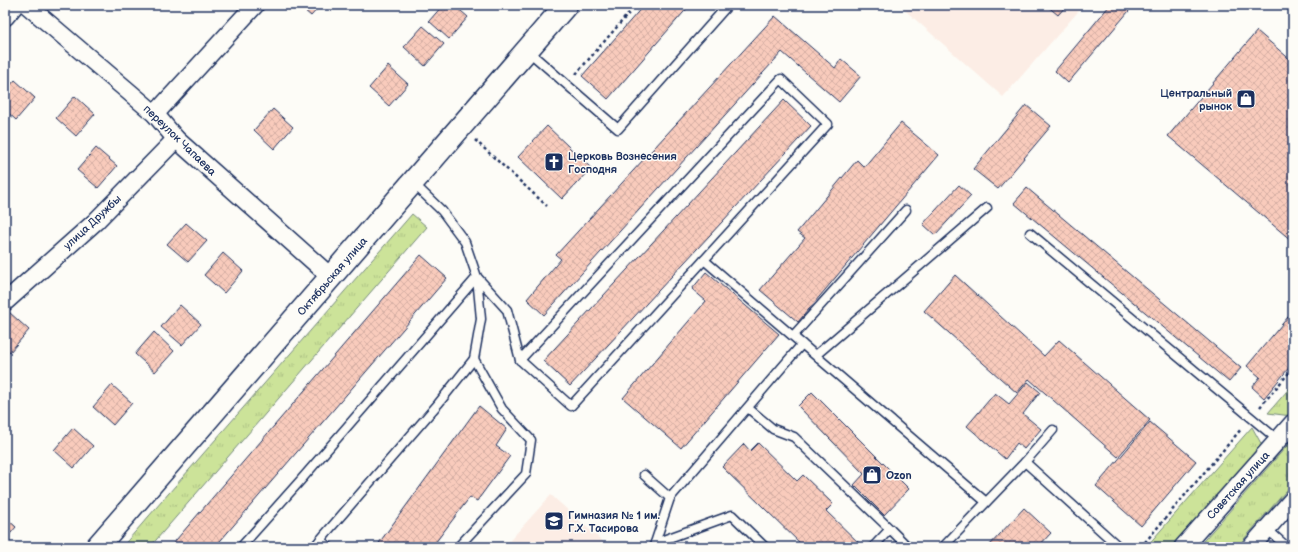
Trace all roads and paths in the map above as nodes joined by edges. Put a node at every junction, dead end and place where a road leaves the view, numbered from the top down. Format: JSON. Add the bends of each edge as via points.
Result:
{"nodes":[{"id":1,"x":15,"y":5,"type":"edge"},
{"id":2,"x":27,"y":5,"type":"edge"},
{"id":3,"x":255,"y":5,"type":"edge"},
{"id":4,"x":566,"y":5,"type":"edge"},
{"id":5,"x":636,"y":5,"type":"edge"},
{"id":6,"x":728,"y":5,"type":"edge"},
{"id":7,"x":5,"y":17,"type":"edge"},
{"id":8,"x":527,"y":50,"type":"junction"},
{"id":9,"x":567,"y":84,"type":"junction"},
{"id":10,"x":155,"y":114,"type":"junction"},
{"id":11,"x":480,"y":135,"type":"dead end"},
{"id":12,"x":176,"y":139,"type":"junction"},
{"id":13,"x":475,"y":140,"type":"junction"},
{"id":14,"x":470,"y":146,"type":"dead end"},
{"id":15,"x":412,"y":183,"type":"junction"},
{"id":16,"x":547,"y":206,"type":"dead end"},
{"id":17,"x":987,"y":208,"type":"dead end"},
{"id":18,"x":906,"y":210,"type":"dead end"},
{"id":19,"x":1030,"y":233,"type":"dead end"},
{"id":20,"x":704,"y":260,"type":"junction"},
{"id":21,"x":331,"y":277,"type":"junction"},
{"id":22,"x":477,"y":277,"type":"junction"},
{"id":23,"x":5,"y":302,"type":"edge"},
{"id":24,"x":793,"y":336,"type":"junction"},
{"id":25,"x":802,"y":344,"type":"junction"},
{"id":26,"x":816,"y":355,"type":"junction"},
{"id":27,"x":474,"y":359,"type":"junction"},
{"id":28,"x":520,"y":360,"type":"junction"},
{"id":29,"x":1293,"y":368,"type":"edge"},
{"id":30,"x":748,"y":408,"type":"junction"},
{"id":31,"x":1251,"y":417,"type":"junction"},
{"id":32,"x":1293,"y":423,"type":"edge"},
{"id":33,"x":1053,"y":430,"type":"dead end"},
{"id":34,"x":1278,"y":440,"type":"junction"},
{"id":35,"x":1025,"y":462,"type":"junction"},
{"id":36,"x":644,"y":475,"type":"dead end"},
{"id":37,"x":670,"y":498,"type":"junction"},
{"id":38,"x":1293,"y":499,"type":"edge"},
{"id":39,"x":986,"y":502,"type":"junction"},
{"id":40,"x":1266,"y":529,"type":"junction"},
{"id":41,"x":890,"y":530,"type":"junction"},
{"id":42,"x":320,"y":540,"type":"junction"},
{"id":43,"x":657,"y":545,"type":"edge"},
{"id":44,"x":101,"y":546,"type":"edge"},
{"id":45,"x":241,"y":547,"type":"edge"},
{"id":46,"x":314,"y":547,"type":"edge"},
{"id":47,"x":329,"y":547,"type":"edge"},
{"id":48,"x":458,"y":547,"type":"edge"},
{"id":49,"x":765,"y":547,"type":"edge"},
{"id":50,"x":873,"y":547,"type":"edge"},
{"id":51,"x":908,"y":547,"type":"edge"},
{"id":52,"x":944,"y":547,"type":"edge"},
{"id":53,"x":1119,"y":547,"type":"edge"},
{"id":54,"x":1141,"y":547,"type":"edge"},
{"id":55,"x":1183,"y":547,"type":"edge"},
{"id":56,"x":1251,"y":547,"type":"edge"},
{"id":57,"x":1287,"y":547,"type":"edge"}],
"edges":[{"from":1,"to":7,"type":"street"},
{"from":2,"to":10,"type":"street","name":"переулок Чапаева"},
{"from":3,"to":10,"type":"street"},
{"from":4,"to":8,"type":"street","name":"Октябрьская улица"},
{"from":5,"to":9,"type":"path"},
{"from":6,"to":9,"type":"lane","via":[[618,129]]},
{"from":8,"to":9,"type":"lane"},
{"from":8,"to":15,"type":"street","name":"Октябрьская улица"},
{"from":10,"to":12,"type":"street","name":"переулок Чапаева"},
{"from":11,"to":13,"type":"path"},
{"from":12,"to":21,"type":"street","name":"переулок Чапаева"},
{"from":12,"to":23,"type":"street","name":"улица Дружбы","via":[[95,222]]},
{"from":13,"to":14,"type":"path"},
{"from":13,"to":16,"type":"path"},
{"from":15,"to":21,"type":"street","name":"Октябрьская улица"},
{"from":15,"to":22,"type":"lane","via":[[442,212],[465,242]]},
{"from":17,"to":26,"type":"lane"},
{"from":18,"to":24,"type":"lane"},
{"from":19,"to":31,"type":"lane"},
{"from":20,"to":24,"type":"lane"},
{"from":20,"to":28,"type":"lane","via":[[571,406]]},
{"from":20,"to":28,"type":"lane","via":[[828,124],[781,79]]},
{"from":21,"to":44,"type":"street","name":"Октябрьская улица"},
{"from":22,"to":27,"type":"lane","via":[[481,319]]},
{"from":22,"to":28,"type":"lane","via":[[507,310]]},
{"from":22,"to":45,"type":"lane"},
{"from":24,"to":25,"type":"lane"},
{"from":25,"to":26,"type":"lane"},
{"from":25,"to":30,"type":"lane"},
{"from":26,"to":39,"type":"lane"},
{"from":27,"to":42,"type":"lane"},
{"from":27,"to":48,"type":"lane","via":[[502,409],[531,440],[526,474]]},
{"from":29,"to":31,"type":"path"},
{"from":30,"to":37,"type":"lane"},
{"from":30,"to":41,"type":"lane","via":[[773,430],[794,437]]},
{"from":31,"to":34,"type":"lane"},
{"from":31,"to":54,"type":"path"},
{"from":32,"to":34,"type":"street","name":"Советская улица"},
{"from":33,"to":35,"type":"lane"},
{"from":34,"to":55,"type":"street","name":"Советская улица"},
{"from":35,"to":39,"type":"lane"},
{"from":35,"to":53,"type":"lane"},
{"from":36,"to":37,"type":"lane"},
{"from":37,"to":43,"type":"lane"},
{"from":38,"to":40,"type":"street"},
{"from":39,"to":52,"type":"lane"},
{"from":40,"to":56,"type":"street"},
{"from":40,"to":57,"type":"lane"},
{"from":41,"to":50,"type":"lane"},
{"from":41,"to":51,"type":"lane"},
{"from":42,"to":46,"type":"lane"},
{"from":42,"to":47,"type":"lane"},
{"from":43,"to":49,"type":"lane","via":[[732,515]]}]}
